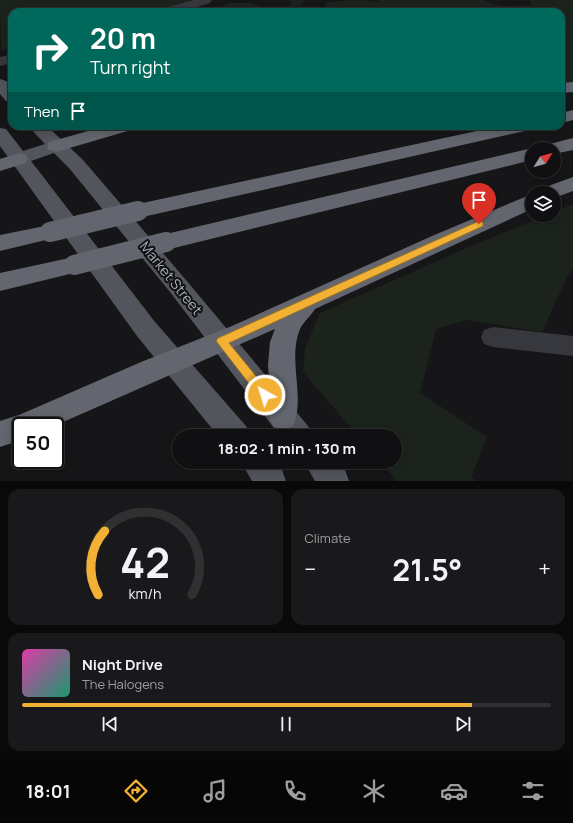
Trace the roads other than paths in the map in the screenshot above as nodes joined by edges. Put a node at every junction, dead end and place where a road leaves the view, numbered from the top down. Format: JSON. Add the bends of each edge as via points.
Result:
{"nodes":[{"id":1,"x":206,"y":0,"type":"edge"},
{"id":2,"x":179,"y":8,"type":"edge"},
{"id":3,"x":0,"y":84,"type":"edge"},
{"id":4,"x":8,"y":93,"type":"edge"},
{"id":5,"x":41,"y":130,"type":"edge"},
{"id":6,"x":111,"y":130,"type":"edge"},
{"id":7,"x":507,"y":130,"type":"edge"},
{"id":8,"x":0,"y":133,"type":"edge"},
{"id":9,"x":573,"y":144,"type":"edge"},
{"id":10,"x":56,"y":146,"type":"junction"},
{"id":11,"x":561,"y":147,"type":"edge"},
{"id":12,"x":525,"y":156,"type":"edge"},
{"id":13,"x":10,"y":162,"type":"edge"},
{"id":14,"x":573,"y":183,"type":"edge"},
{"id":15,"x":561,"y":188,"type":"edge"},
{"id":16,"x":525,"y":204,"type":"edge"},
{"id":17,"x":0,"y":243,"type":"edge"},
{"id":18,"x":0,"y":282,"type":"edge"},
{"id":19,"x":309,"y":300,"type":"junction"},
{"id":20,"x":493,"y":337,"type":"dead end"},
{"id":21,"x":222,"y":341,"type":"junction"},
{"id":22,"x":573,"y":346,"type":"edge"},
{"id":23,"x":173,"y":361,"type":"junction"},
{"id":24,"x":45,"y":417,"type":"edge"},
{"id":25,"x":291,"y":426,"type":"edge"},
{"id":26,"x":230,"y":429,"type":"edge"},
{"id":27,"x":12,"y":430,"type":"edge"},
{"id":28,"x":0,"y":434,"type":"edge"},
{"id":29,"x":262,"y":469,"type":"edge"},
{"id":30,"x":325,"y":469,"type":"edge"},
{"id":31,"x":271,"y":481,"type":"edge"},
{"id":32,"x":334,"y":481,"type":"edge"}],
"edges":[{"from":1,"to":2,"type":"street"},
{"from":3,"to":4,"type":"main road"},
{"from":5,"to":10,"type":"main road","name":"Market Street"},
{"from":6,"to":10,"type":"highway"},
{"from":7,"to":17,"type":"highway","bridge":true},
{"from":8,"to":13,"type":"main road"},
{"from":9,"to":11,"type":"highway"},
{"from":10,"to":13,"type":"main road"},
{"from":10,"to":21,"type":"main road","name":"Market Street","via":[[76,164]]},
{"from":12,"to":18,"type":"highway","bridge":true},
{"from":13,"to":23,"type":"main road"},
{"from":14,"to":15,"type":"highway"},
{"from":16,"to":19,"type":"highway"},
{"from":19,"to":21,"type":"highway"},
{"from":19,"to":25,"type":"highway","via":[[289,323],[283,342],[281,365]]},
{"from":20,"to":22,"type":"street"},
{"from":21,"to":23,"type":"highway"},
{"from":21,"to":25,"type":"main road","name":"Market Street"},
{"from":23,"to":24,"type":"highway"},
{"from":23,"to":26,"type":"main road"},
{"from":27,"to":28,"type":"highway"},
{"from":29,"to":31,"type":"main road"},
{"from":30,"to":32,"type":"main road"}]}
